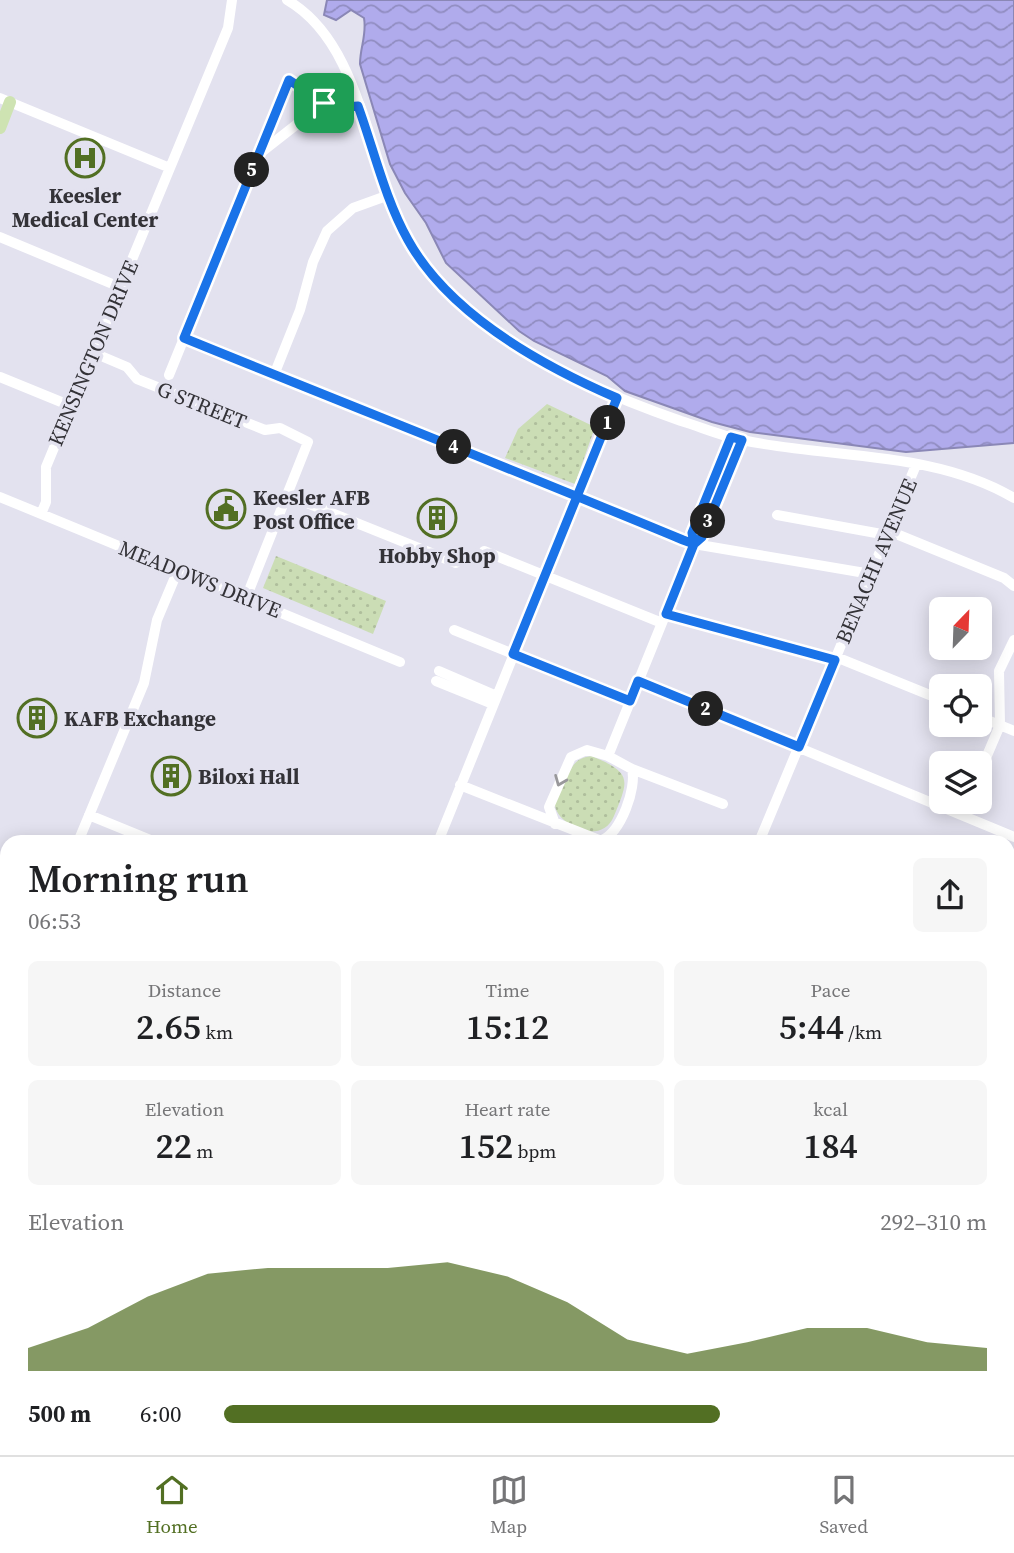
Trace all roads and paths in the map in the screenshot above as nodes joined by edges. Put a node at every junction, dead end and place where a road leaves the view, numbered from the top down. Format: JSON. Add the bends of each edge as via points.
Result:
{"nodes":[{"id":1,"x":232,"y":0,"type":"edge"},
{"id":2,"x":287,"y":0,"type":"edge"},
{"id":3,"x":5,"y":100,"type":"edge"},
{"id":4,"x":324,"y":103,"type":"junction"},
{"id":5,"x":358,"y":106,"type":"junction"},
{"id":6,"x":0,"y":128,"type":"edge"},
{"id":7,"x":259,"y":154,"type":"junction"},
{"id":8,"x":170,"y":168,"type":"junction"},
{"id":9,"x":389,"y":195,"type":"junction"},
{"id":10,"x":0,"y":237,"type":"edge"},
{"id":11,"x":122,"y":288,"type":"junction"},
{"id":12,"x":184,"y":338,"type":"junction"},
{"id":13,"x":94,"y":353,"type":"junction"},
{"id":14,"x":169,"y":375,"type":"dead end"},
{"id":15,"x":274,"y":375,"type":"junction"},
{"id":16,"x":0,"y":377,"type":"edge"},
{"id":17,"x":617,"y":398,"type":"junction"},
{"id":18,"x":71,"y":406,"type":"junction"},
{"id":19,"x":737,"y":439,"type":"junction"},
{"id":20,"x":916,"y":465,"type":"junction"},
{"id":21,"x":287,"y":495,"type":"junction"},
{"id":22,"x":1013,"y":495,"type":"edge"},
{"id":23,"x":0,"y":497,"type":"edge"},
{"id":24,"x":579,"y":497,"type":"junction"},
{"id":25,"x":41,"y":514,"type":"junction"},
{"id":26,"x":777,"y":515,"type":"dead end"},
{"id":27,"x":888,"y":533,"type":"junction"},
{"id":28,"x":694,"y":544,"type":"junction"},
{"id":29,"x":484,"y":551,"type":"dead end"},
{"id":30,"x":456,"y":563,"type":"dead end"},
{"id":31,"x":178,"y":570,"type":"junction"},
{"id":32,"x":871,"y":573,"type":"junction"},
{"id":33,"x":546,"y":575,"type":"junction"},
{"id":34,"x":1014,"y":586,"type":"edge"},
{"id":35,"x":246,"y":598,"type":"junction"},
{"id":36,"x":664,"y":619,"type":"junction"},
{"id":37,"x":454,"y":630,"type":"dead end"},
{"id":38,"x":1014,"y":640,"type":"edge"},
{"id":39,"x":513,"y":654,"type":"junction"},
{"id":40,"x":835,"y":659,"type":"junction"},
{"id":41,"x":400,"y":662,"type":"dead end"},
{"id":42,"x":437,"y":676,"type":"dead end"},
{"id":43,"x":638,"y":681,"type":"junction"},
{"id":44,"x":929,"y":696,"type":"edge"},
{"id":45,"x":495,"y":700,"type":"junction"},
{"id":46,"x":630,"y":701,"type":"junction"},
{"id":47,"x":992,"y":722,"type":"edge"},
{"id":48,"x":1000,"y":725,"type":"junction"},
{"id":49,"x":1014,"y":731,"type":"edge"},
{"id":50,"x":799,"y":747,"type":"junction"},
{"id":51,"x":989,"y":751,"type":"edge"},
{"id":52,"x":608,"y":756,"type":"junction"},
{"id":53,"x":632,"y":769,"type":"junction"},
{"id":54,"x":460,"y":786,"type":"junction"},
{"id":55,"x":723,"y":804,"type":"dead end"},
{"id":56,"x":89,"y":815,"type":"junction"},
{"id":57,"x":962,"y":815,"type":"joint"},
{"id":58,"x":555,"y":824,"type":"junction"},
{"id":59,"x":81,"y":835,"type":"edge"},
{"id":60,"x":138,"y":835,"type":"edge"},
{"id":61,"x":441,"y":835,"type":"edge"},
{"id":62,"x":572,"y":835,"type":"edge"},
{"id":63,"x":610,"y":835,"type":"edge"},
{"id":64,"x":763,"y":835,"type":"edge"},
{"id":65,"x":1009,"y":835,"type":"edge"}],
"edges":[{"from":1,"to":8,"type":"street","name":"KENSINGTON DRIVE","via":[[228,28]]},
{"from":2,"to":5,"type":"street","via":[[326,37]]},
{"from":3,"to":6,"type":"main road"},
{"from":3,"to":8,"type":"street"},
{"from":4,"to":5,"type":"street","via":[[332,108]]},
{"from":4,"to":7,"type":"street"},
{"from":4,"to":7,"type":"street","via":[[289,80]]},
{"from":5,"to":9,"type":"street"},
{"from":7,"to":12,"type":"street"},
{"from":8,"to":11,"type":"street","name":"KENSINGTON DRIVE"},
{"from":9,"to":15,"type":"street","via":[[354,208],[327,231]]},
{"from":9,"to":17,"type":"street","via":[[409,242],[458,300],[531,355]]},
{"from":10,"to":11,"type":"street"},
{"from":11,"to":13,"type":"street","name":"KENSINGTON DRIVE"},
{"from":12,"to":14,"type":"street"},
{"from":12,"to":15,"type":"street"},
{"from":13,"to":18,"type":"street","name":"KENSINGTON DRIVE"},
{"from":13,"to":21,"type":"street","name":"G STREET","via":[[127,368],[137,379],[265,430],[280,428],[303,438],[307,450]]},
{"from":15,"to":24,"type":"street"},
{"from":16,"to":18,"type":"street"},
{"from":17,"to":19,"type":"street"},
{"from":17,"to":24,"type":"street"},
{"from":18,"to":25,"type":"street","name":"KENSINGTON DRIVE","via":[[46,467],[46,502]]},
{"from":19,"to":20,"type":"street"},
{"from":19,"to":28,"type":"street","via":[[702,537]]},
{"from":20,"to":22,"type":"street","via":[[957,472]]},
{"from":20,"to":27,"type":"street","name":"BENACHI AVENUE"},
{"from":21,"to":30,"type":"street"},
{"from":21,"to":35,"type":"street"},
{"from":23,"to":25,"type":"street","name":"MEADOWS DRIVE"},
{"from":24,"to":28,"type":"street"},
{"from":24,"to":33,"type":"street"},
{"from":25,"to":31,"type":"street","name":"MEADOWS DRIVE"},
{"from":26,"to":27,"type":"street"},
{"from":27,"to":32,"type":"street","name":"BENACHI AVENUE"},
{"from":27,"to":34,"type":"street"},
{"from":28,"to":32,"type":"street"},
{"from":28,"to":36,"type":"street"},
{"from":29,"to":33,"type":"street"},
{"from":31,"to":35,"type":"street","name":"MEADOWS DRIVE"},
{"from":31,"to":56,"type":"street","via":[[157,620],[144,683]]},
{"from":32,"to":40,"type":"street","name":"BENACHI AVENUE"},
{"from":33,"to":36,"type":"street"},
{"from":33,"to":39,"type":"street"},
{"from":35,"to":41,"type":"street","name":"MEADOWS DRIVE"},
{"from":36,"to":40,"type":"street"},
{"from":36,"to":43,"type":"street"},
{"from":37,"to":39,"type":"street"},
{"from":38,"to":48,"type":"street","via":[[999,671]]},
{"from":39,"to":45,"type":"street"},
{"from":39,"to":46,"type":"street"},
{"from":40,"to":44,"type":"street"},
{"from":40,"to":50,"type":"street","name":"BENACHI AVENUE"},
{"from":42,"to":45,"type":"street"},
{"from":43,"to":46,"type":"street"},
{"from":43,"to":50,"type":"street"},
{"from":45,"to":54,"type":"street"},
{"from":46,"to":52,"type":"street"},
{"from":47,"to":48,"type":"street"},
{"from":48,"to":49,"type":"street"},
{"from":48,"to":51,"type":"street"},
{"from":50,"to":57,"type":"street"},
{"from":50,"to":64,"type":"street","name":"BENACHI AVENUE"},
{"from":52,"to":53,"type":"street"},
{"from":52,"to":58,"type":"street","one_way":true,"via":[[587,750],[571,757],[549,807]]},
{"from":53,"to":55,"type":"street"},
{"from":53,"to":63,"type":"street","via":[[633,783]]},
{"from":54,"to":58,"type":"street"},
{"from":54,"to":61,"type":"street"},
{"from":56,"to":59,"type":"street"},
{"from":56,"to":60,"type":"street"},
{"from":57,"to":65,"type":"street"},
{"from":58,"to":62,"type":"street"}]}
